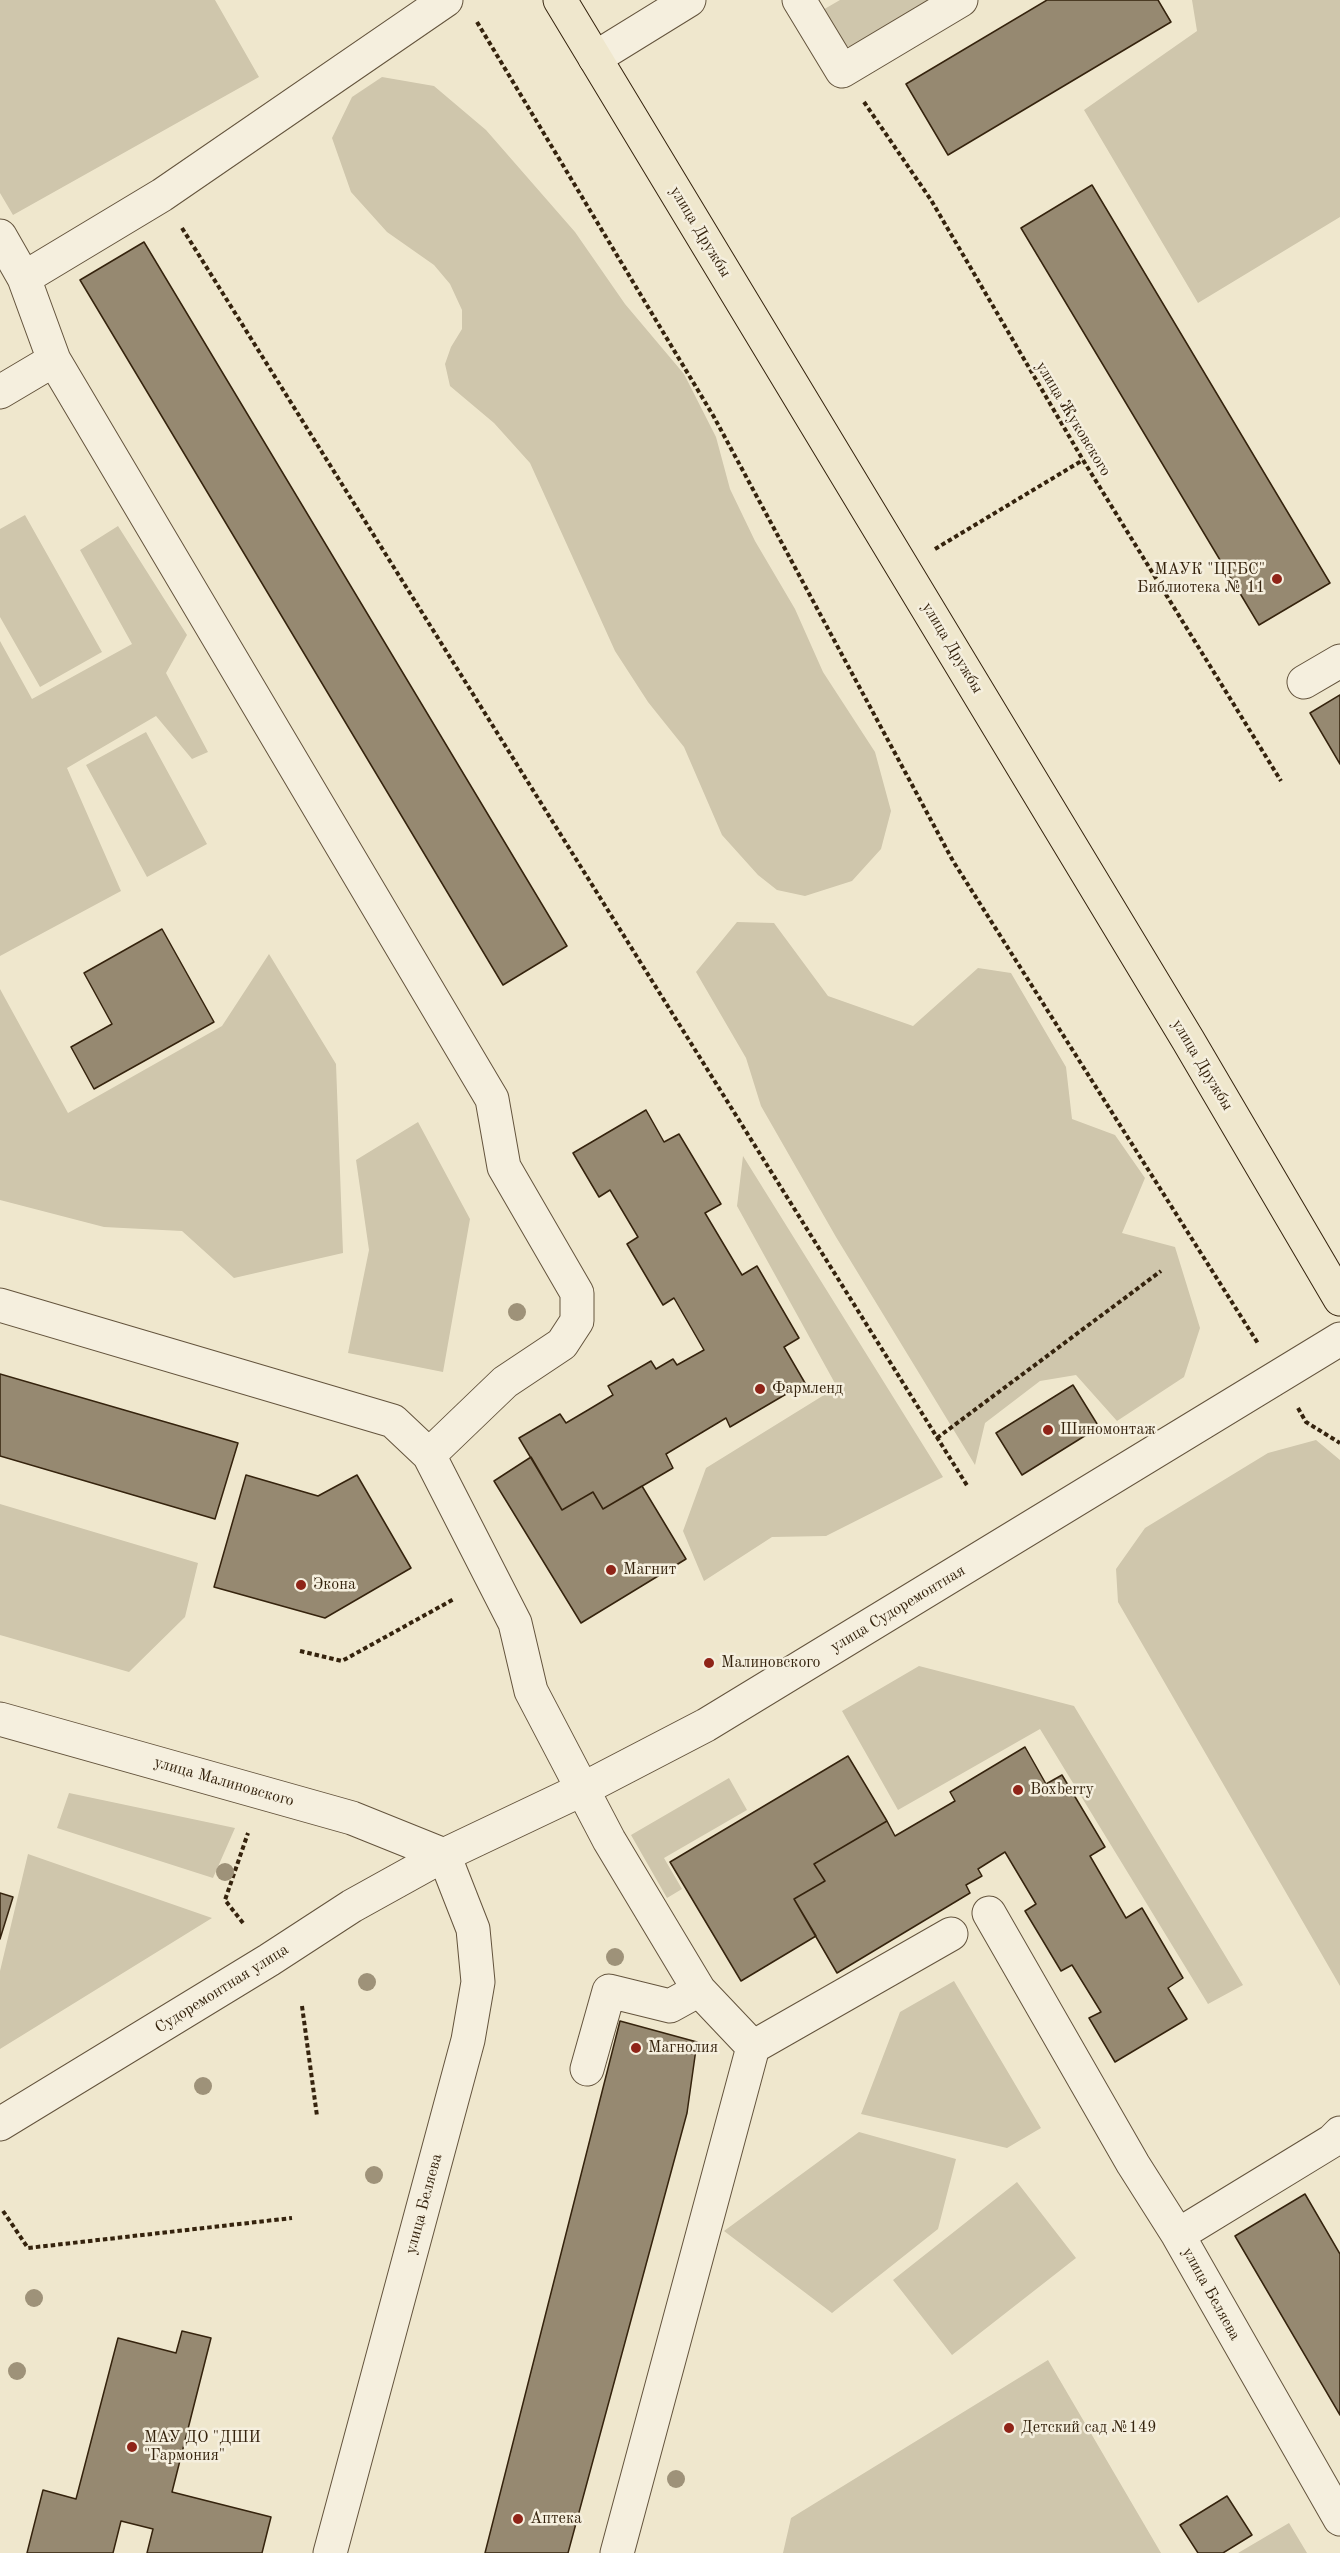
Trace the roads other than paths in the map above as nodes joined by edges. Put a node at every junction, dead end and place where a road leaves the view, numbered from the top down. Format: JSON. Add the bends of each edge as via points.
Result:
{"nodes":[{"id":1,"x":446,"y":0,"type":"edge"},
{"id":2,"x":560,"y":0,"type":"edge"},
{"id":3,"x":689,"y":0,"type":"edge"},
{"id":4,"x":800,"y":0,"type":"edge"},
{"id":5,"x":962,"y":0,"type":"edge"},
{"id":6,"x":595,"y":58,"type":"junction"},
{"id":7,"x":0,"y":236,"type":"edge"},
{"id":8,"x":24,"y":278,"type":"junction"},
{"id":9,"x":54,"y":360,"type":"junction"},
{"id":10,"x":0,"y":392,"type":"edge"},
{"id":11,"x":1340,"y":661,"type":"edge"},
{"id":12,"x":1304,"y":682,"type":"dead end"},
{"id":13,"x":1340,"y":1299,"type":"edge"},
{"id":14,"x":0,"y":1305,"type":"edge"},
{"id":15,"x":1340,"y":1339,"type":"edge"},
{"id":16,"x":429,"y":1455,"type":"junction"},
{"id":17,"x":0,"y":1719,"type":"edge"},
{"id":18,"x":583,"y":1789,"type":"junction"},
{"id":19,"x":444,"y":1855,"type":"junction"},
{"id":20,"x":989,"y":1913,"type":"dead end"},
{"id":21,"x":951,"y":1934,"type":"dead end"},
{"id":22,"x":699,"y":1990,"type":"junction"},
{"id":23,"x":753,"y":2047,"type":"junction"},
{"id":24,"x":587,"y":2069,"type":"dead end"},
{"id":25,"x":0,"y":2124,"type":"edge"},
{"id":26,"x":1337,"y":2143,"type":"edge"},
{"id":27,"x":1178,"y":2235,"type":"junction"},
{"id":28,"x":1340,"y":2519,"type":"edge"},
{"id":29,"x":330,"y":2553,"type":"edge"},
{"id":30,"x":616,"y":2553,"type":"edge"}],
"edges":[{"from":1,"to":8,"type":"street","via":[[162,195]]},
{"from":2,"to":6,"type":"main road","name":"улица Дружбы"},
{"from":3,"to":6,"type":"street"},
{"from":4,"to":5,"type":"street","via":[[842,71]]},
{"from":6,"to":13,"type":"main road","name":"улица Дружбы"},
{"from":7,"to":8,"type":"street"},
{"from":8,"to":9,"type":"street"},
{"from":9,"to":10,"type":"street"},
{"from":9,"to":16,"type":"street","via":[[492,1099],[504,1167],[577,1293],[577,1321],[562,1344],[505,1382]]},
{"from":11,"to":12,"type":"street"},
{"from":14,"to":16,"type":"street","via":[[393,1421]]},
{"from":15,"to":18,"type":"street","name":"улица Судоремонтная","via":[[706,1725]]},
{"from":16,"to":18,"type":"street","via":[[514,1623],[531,1691]]},
{"from":17,"to":19,"type":"street","name":"улица Малиновского","via":[[351,1818]]},
{"from":18,"to":19,"type":"street","name":"улица Судоремонтная"},
{"from":18,"to":22,"type":"street"},
{"from":19,"to":25,"type":"street","name":"Судоремонтная улица","via":[[352,1906]]},
{"from":19,"to":29,"type":"street","name":"улица Беляева","via":[[473,1929],[478,1982],[468,2040]]},
{"from":20,"to":27,"type":"street"},
{"from":21,"to":23,"type":"street"},
{"from":22,"to":23,"type":"street"},
{"from":22,"to":24,"type":"street","via":[[670,2006],[609,1990]]},
{"from":23,"to":30,"type":"street"},
{"from":26,"to":27,"type":"street","name":"улица Беляева"},
{"from":27,"to":28,"type":"street","name":"улица Беляева"}]}
